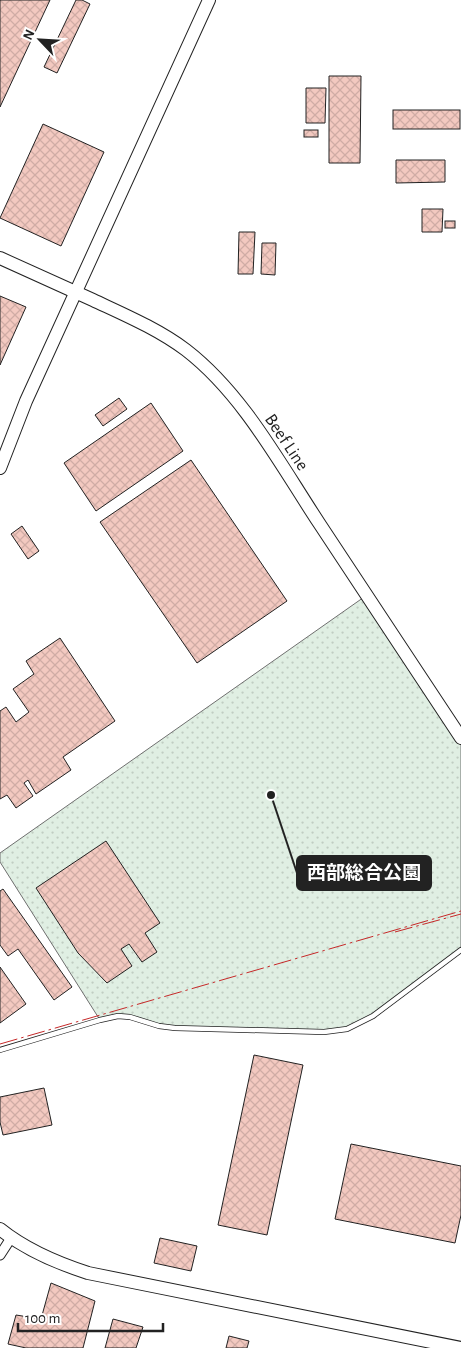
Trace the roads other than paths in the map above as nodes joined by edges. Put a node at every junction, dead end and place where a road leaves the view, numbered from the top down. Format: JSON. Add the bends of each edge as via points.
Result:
{"nodes":[{"id":1,"x":209,"y":0,"type":"edge"},
{"id":2,"x":0,"y":258,"type":"edge"},
{"id":3,"x":76,"y":293,"type":"junction"},
{"id":4,"x":0,"y":468,"type":"edge"},
{"id":5,"x":461,"y":738,"type":"edge"},
{"id":6,"x":461,"y":950,"type":"edge"},
{"id":7,"x":0,"y":1050,"type":"edge"},
{"id":8,"x":0,"y":1229,"type":"edge"},
{"id":9,"x":12,"y":1238,"type":"junction"},
{"id":10,"x":0,"y":1256,"type":"edge"},
{"id":11,"x":433,"y":1345,"type":"edge"},
{"id":12,"x":461,"y":1348,"type":"edge"}],
"edges":[{"from":1,"to":3,"type":"street"},
{"from":2,"to":3,"type":"street","name":"Beef Line"},
{"from":3,"to":4,"type":"street","via":[[26,401]]},
{"from":3,"to":5,"type":"street","name":"Beef Line","via":[[169,338],[210,370],[244,409]]},
{"from":6,"to":7,"type":"lane","via":[[373,1016],[347,1029],[324,1032],[175,1028],[118,1016]]},
{"from":8,"to":9,"type":"street"},
{"from":9,"to":10,"type":"street"},
{"from":9,"to":11,"type":"street","via":[[57,1262],[88,1273]]},
{"from":11,"to":12,"type":"street"}]}
